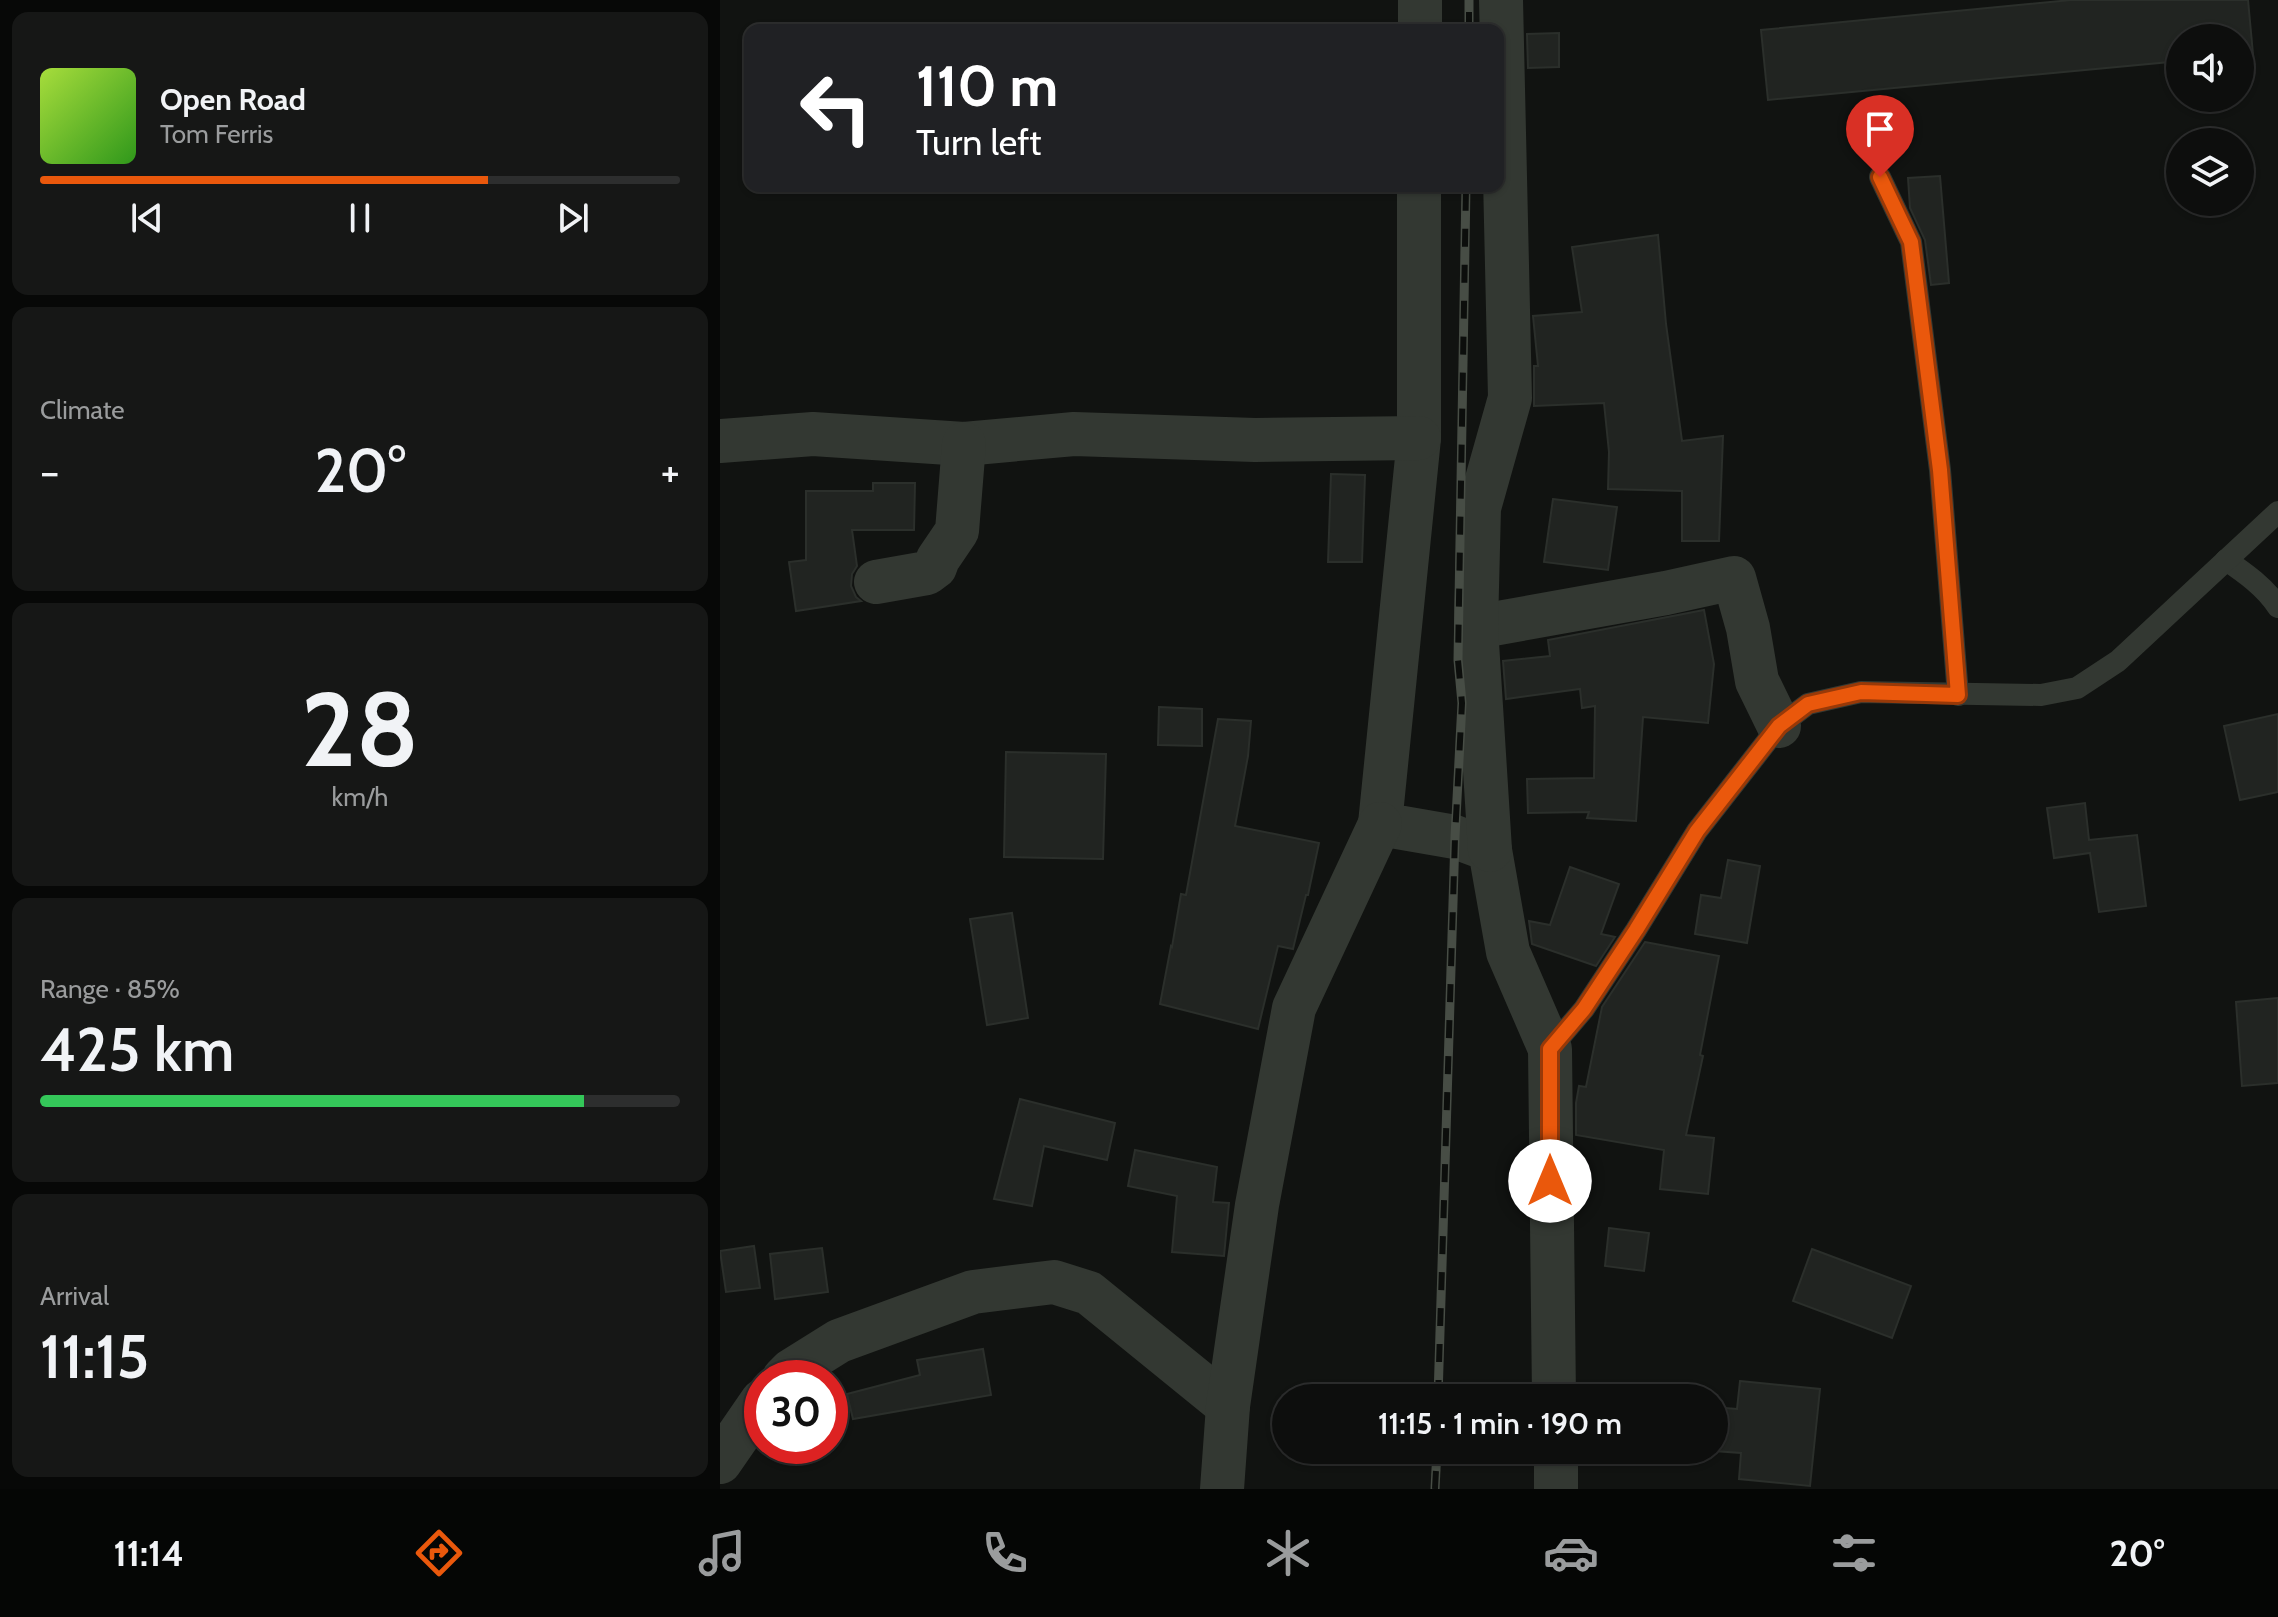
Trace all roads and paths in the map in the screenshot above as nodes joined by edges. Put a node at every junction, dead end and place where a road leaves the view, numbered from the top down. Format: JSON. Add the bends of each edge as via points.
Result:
{"nodes":[{"id":1,"x":1420,"y":0,"type":"edge"},
{"id":2,"x":1501,"y":0,"type":"edge"},
{"id":3,"x":1420,"y":24,"type":"edge"},
{"id":4,"x":1502,"y":24,"type":"edge"},
{"id":5,"x":1504,"y":133,"type":"edge"},
{"id":6,"x":1880,"y":177,"type":"dead end"},
{"id":7,"x":1419,"y":192,"type":"edge"},
{"id":8,"x":1419,"y":438,"type":"junction"},
{"id":9,"x":720,"y":441,"type":"edge"},
{"id":10,"x":964,"y":444,"type":"junction"},
{"id":11,"x":2278,"y":512,"type":"edge"},
{"id":12,"x":2226,"y":560,"type":"junction"},
{"id":13,"x":876,"y":582,"type":"dead end"},
{"id":14,"x":2278,"y":607,"type":"edge"},
{"id":15,"x":1476,"y":627,"type":"junction"},
{"id":16,"x":1958,"y":695,"type":"junction"},
{"id":17,"x":1779,"y":726,"type":"junction"},
{"id":18,"x":1380,"y":824,"type":"junction"},
{"id":19,"x":1490,"y":850,"type":"junction"},
{"id":20,"x":1550,"y":1049,"type":"junction"},
{"id":21,"x":809,"y":1360,"type":"edge"},
{"id":22,"x":1554,"y":1384,"type":"edge"},
{"id":23,"x":1228,"y":1406,"type":"junction"},
{"id":24,"x":744,"y":1427,"type":"edge"},
{"id":25,"x":720,"y":1462,"type":"edge"},
{"id":26,"x":1556,"y":1464,"type":"edge"},
{"id":27,"x":1222,"y":1489,"type":"edge"},
{"id":28,"x":1556,"y":1489,"type":"edge"}],
"edges":[{"from":1,"to":3,"type":"street"},
{"from":2,"to":4,"type":"street"},
{"from":5,"to":15,"type":"street","via":[[1510,398],[1479,508]]},
{"from":6,"to":16,"type":"lane","via":[[1911,242],[1940,470]]},
{"from":7,"to":8,"type":"street"},
{"from":8,"to":10,"type":"street","via":[[1074,434]]},
{"from":8,"to":18,"type":"street"},
{"from":9,"to":10,"type":"street","via":[[813,434]]},
{"from":10,"to":13,"type":"street","via":[[957,531],[935,567]]},
{"from":11,"to":12,"type":"lane"},
{"from":12,"to":14,"type":"lane"},
{"from":12,"to":16,"type":"lane","via":[[2118,661],[2077,688],[2041,695]]},
{"from":15,"to":17,"type":"street","via":[[1734,578],[1757,681]]},
{"from":15,"to":19,"type":"street"},
{"from":16,"to":17,"type":"lane","via":[[1861,692],[1808,704]]},
{"from":17,"to":20,"type":"lane","via":[[1697,831],[1584,1009]]},
{"from":18,"to":19,"type":"street","via":[[1455,837]]},
{"from":18,"to":23,"type":"street","via":[[1294,1008],[1257,1205]]},
{"from":19,"to":20,"type":"street","via":[[1508,952]]},
{"from":20,"to":22,"type":"street"},
{"from":21,"to":23,"type":"street","via":[[839,1341],[973,1292],[1054,1282],[1089,1293]]},
{"from":23,"to":27,"type":"street"},
{"from":24,"to":25,"type":"street"},
{"from":26,"to":28,"type":"street"}]}
